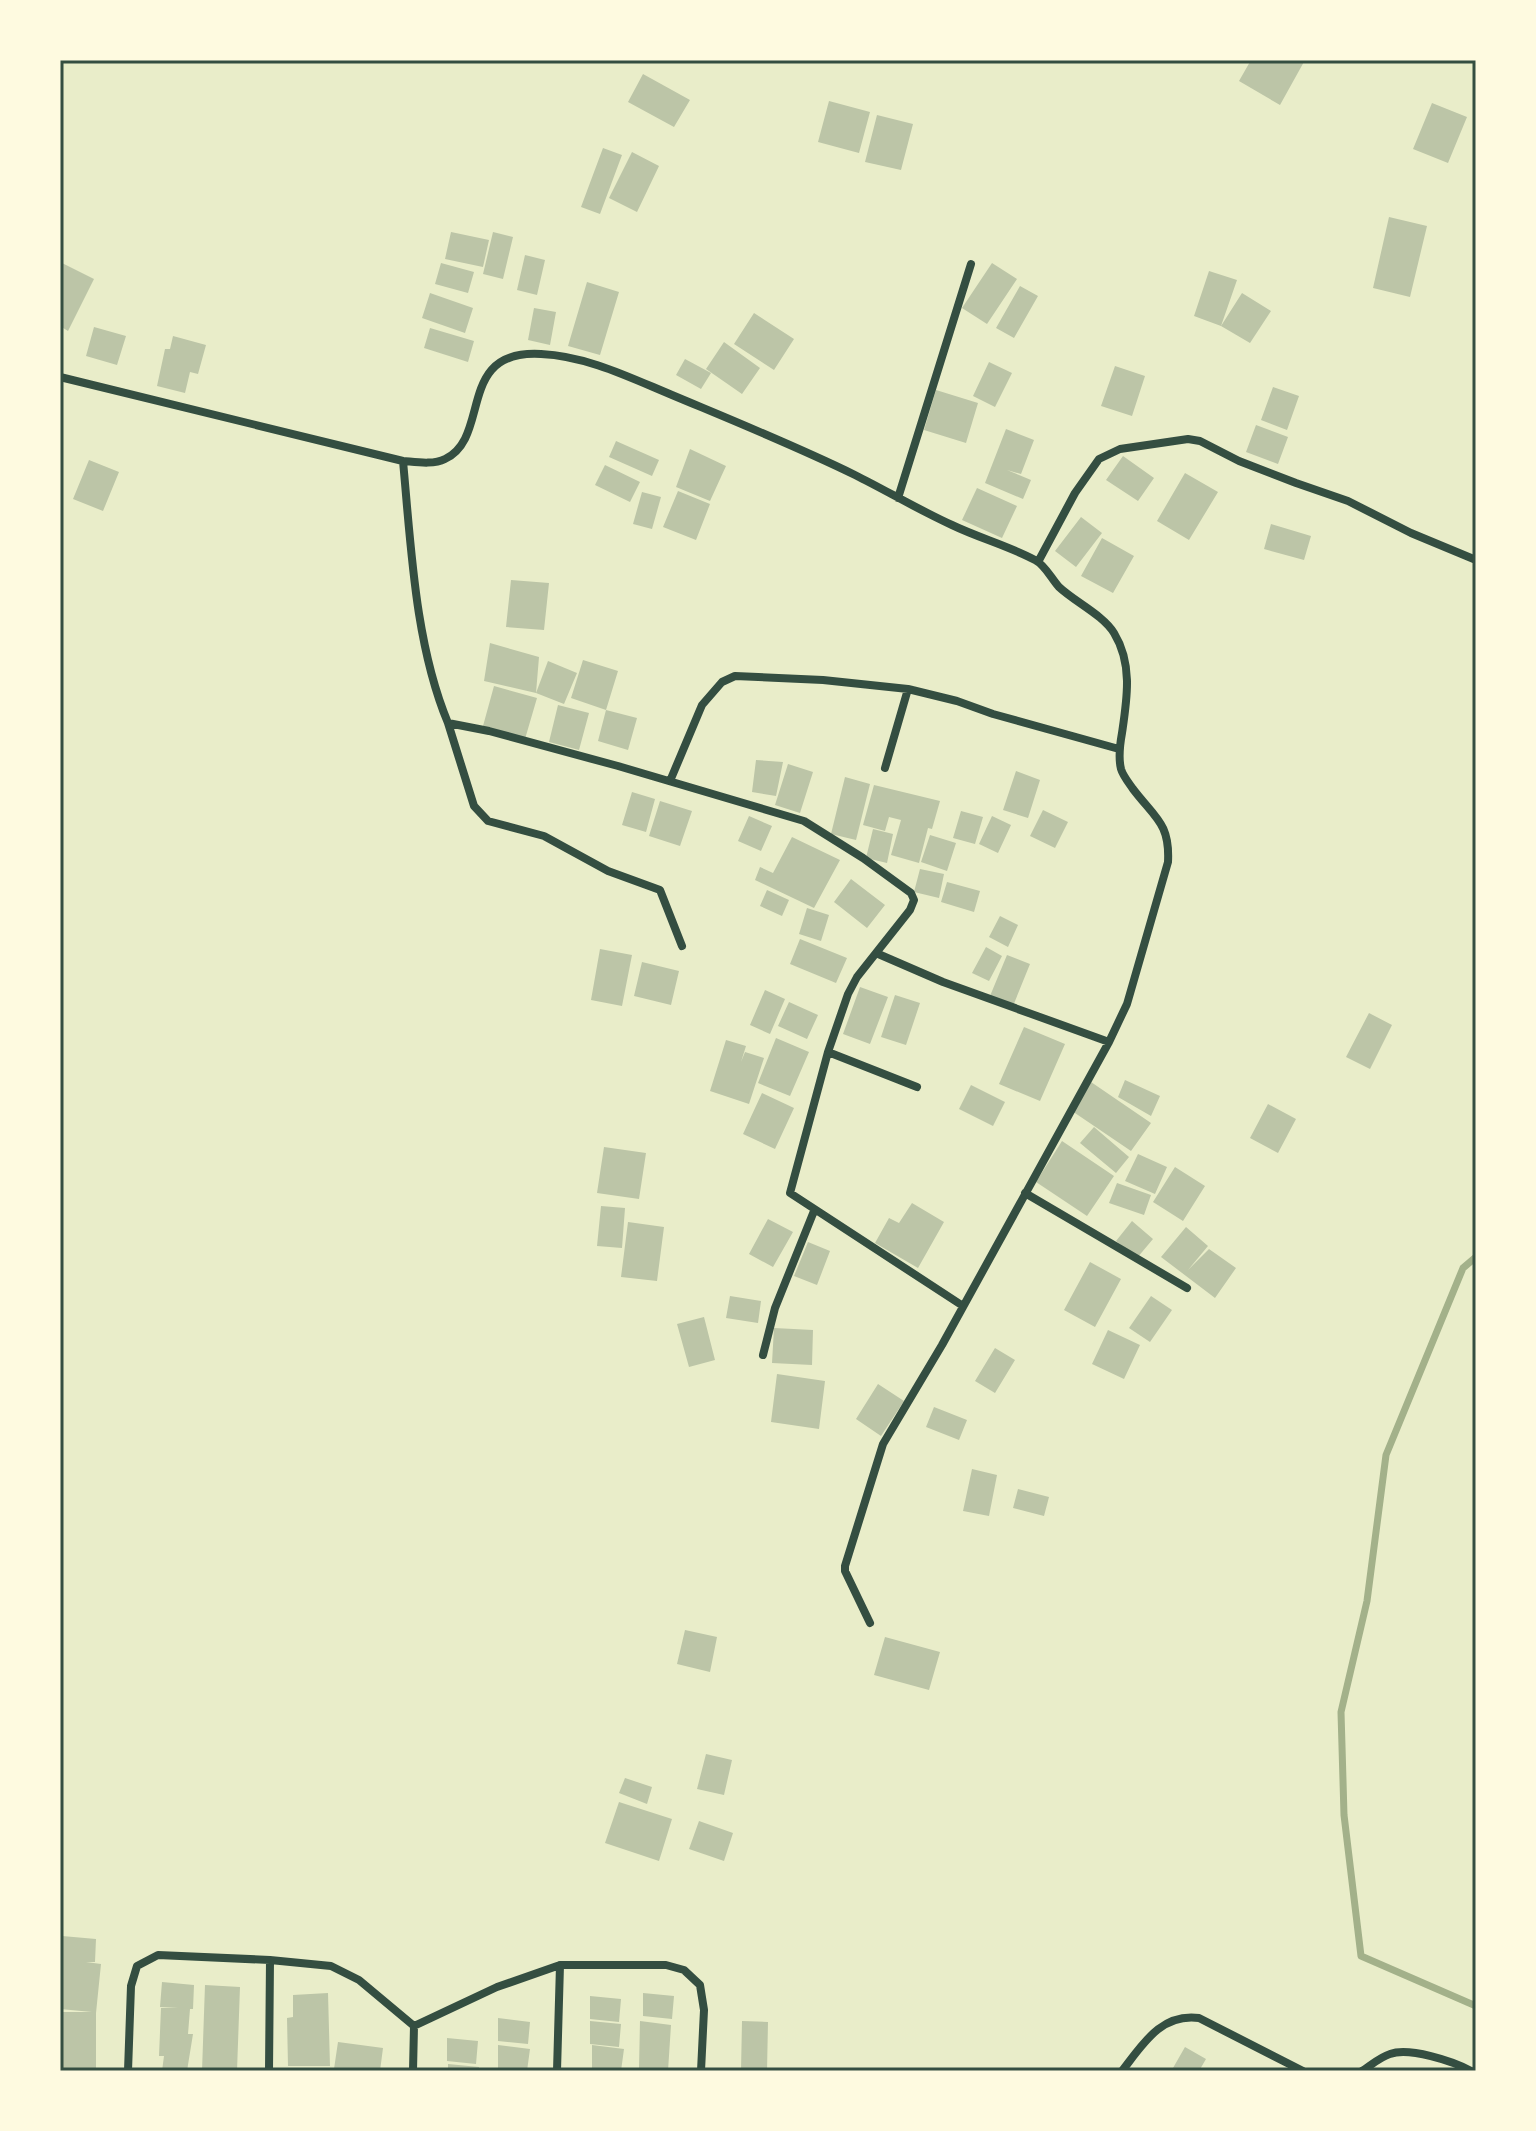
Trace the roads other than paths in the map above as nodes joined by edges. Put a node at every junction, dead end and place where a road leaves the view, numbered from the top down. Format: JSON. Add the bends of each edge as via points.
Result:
{"nodes":[{"id":1,"x":971,"y":264,"type":"dead end"},
{"id":2,"x":60,"y":377,"type":"edge"},
{"id":3,"x":403,"y":461,"type":"junction"},
{"id":4,"x":898,"y":498,"type":"junction"},
{"id":5,"x":1476,"y":560,"type":"edge"},
{"id":6,"x":1038,"y":562,"type":"junction"},
{"id":7,"x":908,"y":689,"type":"junction"},
{"id":8,"x":448,"y":723,"type":"junction"},
{"id":9,"x":1119,"y":749,"type":"junction"},
{"id":10,"x":885,"y":768,"type":"dead end"},
{"id":11,"x":670,"y":781,"type":"junction"},
{"id":12,"x":682,"y":946,"type":"dead end"},
{"id":13,"x":876,"y":953,"type":"junction"},
{"id":14,"x":1109,"y":1042,"type":"junction"},
{"id":15,"x":828,"y":1052,"type":"junction"},
{"id":16,"x":917,"y":1087,"type":"dead end"},
{"id":17,"x":1025,"y":1193,"type":"junction"},
{"id":18,"x":814,"y":1211,"type":"junction"},
{"id":19,"x":1187,"y":1288,"type":"dead end"},
{"id":20,"x":963,"y":1306,"type":"junction"},
{"id":21,"x":763,"y":1355,"type":"dead end"},
{"id":22,"x":870,"y":1623,"type":"dead end"},
{"id":23,"x":270,"y":1960,"type":"junction"},
{"id":24,"x":560,"y":1965,"type":"junction"},
{"id":25,"x":414,"y":2026,"type":"junction"},
{"id":26,"x":128,"y":2071,"type":"edge"},
{"id":27,"x":269,"y":2071,"type":"edge"},
{"id":28,"x":413,"y":2071,"type":"edge"},
{"id":29,"x":557,"y":2071,"type":"edge"},
{"id":30,"x":701,"y":2071,"type":"edge"},
{"id":31,"x":1122,"y":2071,"type":"edge"},
{"id":32,"x":1303,"y":2071,"type":"edge"},
{"id":33,"x":1362,"y":2071,"type":"edge"},
{"id":34,"x":1471,"y":2071,"type":"edge"}],
"edges":[{"from":1,"to":4,"type":"street"},
{"from":2,"to":3,"type":"street"},
{"from":3,"to":4,"type":"street","via":[[444,460],[457,451],[487,373],[517,356],[540,354],[601,366]]},
{"from":3,"to":8,"type":"street","via":[[414,577]]},
{"from":4,"to":6,"type":"street"},
{"from":5,"to":6,"type":"street","via":[[1348,501],[1188,439],[1120,449],[1099,459]]},
{"from":6,"to":9,"type":"street","via":[[1114,633],[1128,680]]},
{"from":7,"to":9,"type":"street"},
{"from":7,"to":10,"type":"street"},
{"from":7,"to":11,"type":"street","via":[[735,676],[722,682],[702,705]]},
{"from":8,"to":11,"type":"street"},
{"from":8,"to":12,"type":"street","via":[[481,816],[551,839],[608,871],[660,890]]},
{"from":9,"to":14,"type":"street","via":[[1124,776],[1164,827],[1168,862],[1127,1004]]},
{"from":11,"to":13,"type":"street","via":[[809,823],[911,893],[910,910]]},
{"from":13,"to":14,"type":"street"},
{"from":13,"to":15,"type":"street","via":[[848,994]]},
{"from":14,"to":17,"type":"street"},
{"from":15,"to":16,"type":"street"},
{"from":15,"to":18,"type":"street","via":[[790,1188],[794,1198]]},
{"from":17,"to":19,"type":"street"},
{"from":17,"to":20,"type":"street"},
{"from":18,"to":20,"type":"street"},
{"from":18,"to":21,"type":"street","via":[[775,1308]]},
{"from":20,"to":22,"type":"street","via":[[883,1444],[846,1561],[845,1571]]},
{"from":23,"to":25,"type":"street","via":[[331,1966],[359,1980]]},
{"from":23,"to":26,"type":"street","via":[[158,1955],[137,1966],[131,1986]]},
{"from":23,"to":27,"type":"street"},
{"from":24,"to":25,"type":"street"},
{"from":24,"to":29,"type":"street"},
{"from":24,"to":30,"type":"street","via":[[666,1965],[684,1970],[700,1985]]},
{"from":25,"to":28,"type":"street"},
{"from":31,"to":32,"type":"street","via":[[1153,2032],[1185,2016],[1199,2018]]},
{"from":33,"to":34,"type":"street","via":[[1389,2054],[1408,2051]]}]}
